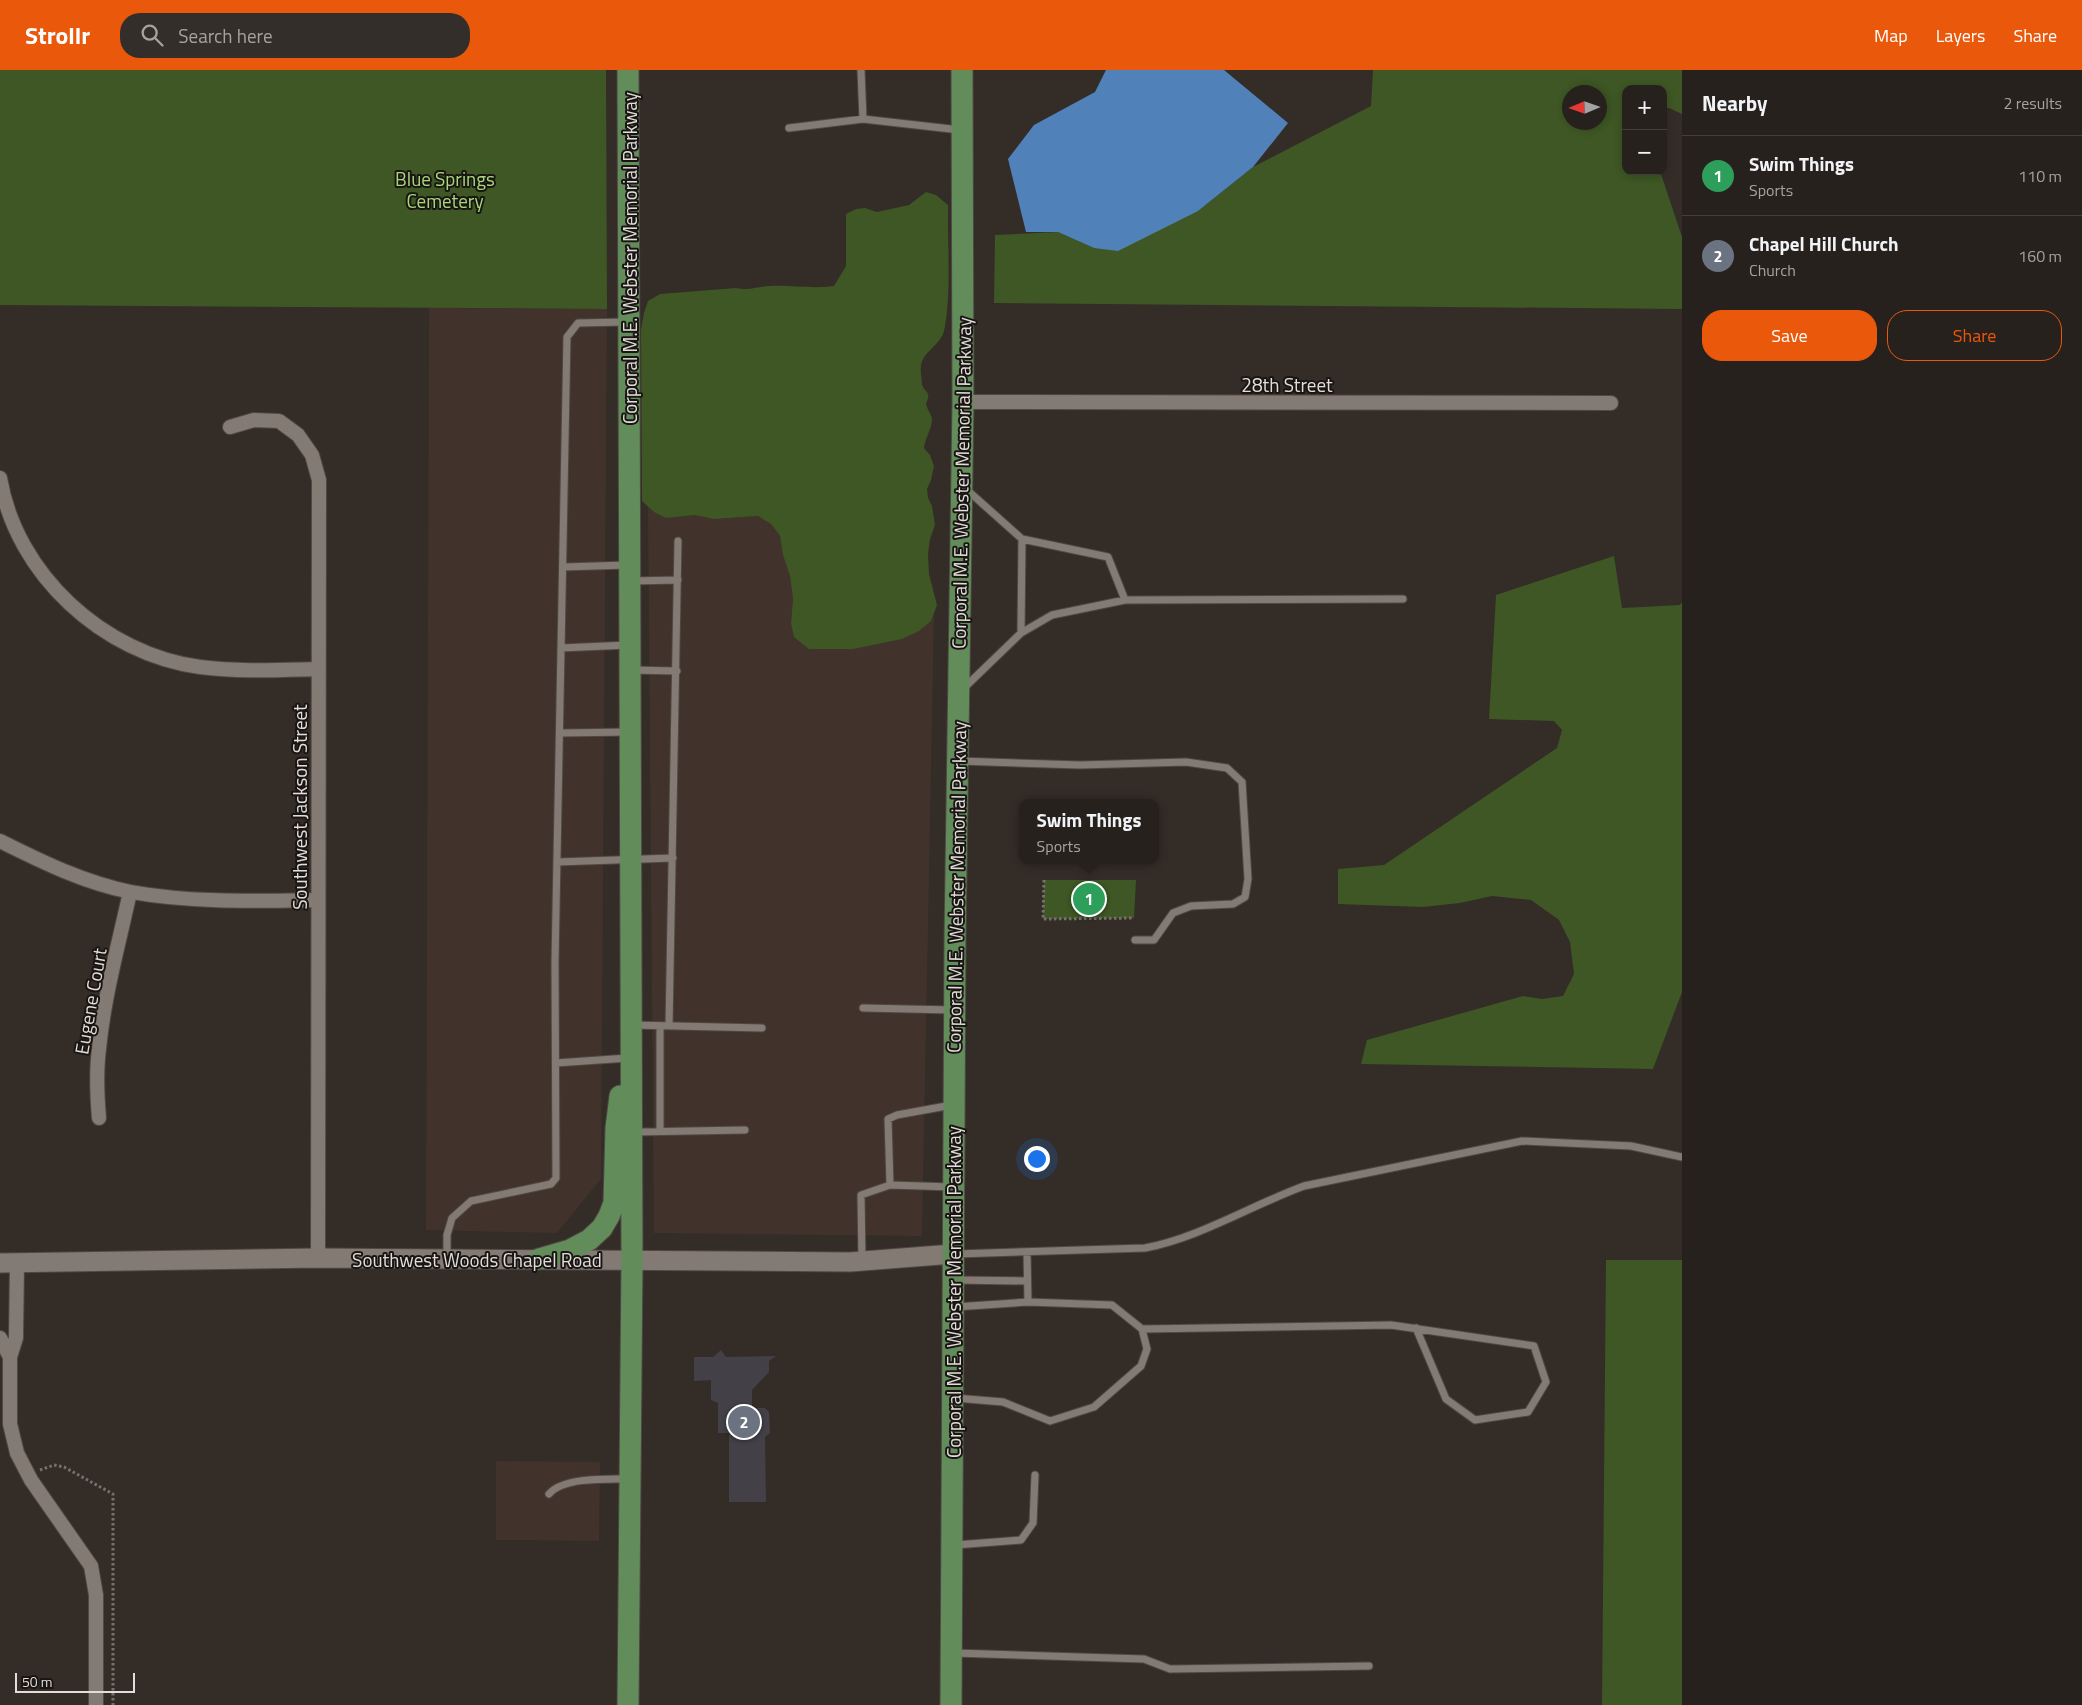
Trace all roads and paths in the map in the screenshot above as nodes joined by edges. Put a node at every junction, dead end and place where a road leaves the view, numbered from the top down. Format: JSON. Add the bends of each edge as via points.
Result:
{"nodes":[{"id":1,"x":628,"y":70,"type":"edge"},
{"id":2,"x":860,"y":70,"type":"edge"},
{"id":3,"x":962,"y":70,"type":"edge"},
{"id":4,"x":863,"y":119,"type":"junction"},
{"id":5,"x":789,"y":128,"type":"dead end"},
{"id":6,"x":963,"y":130,"type":"junction"},
{"id":7,"x":629,"y":322,"type":"junction"},
{"id":8,"x":963,"y":402,"type":"junction"},
{"id":9,"x":1611,"y":403,"type":"dead end"},
{"id":10,"x":230,"y":428,"type":"dead end"},
{"id":11,"x":0,"y":478,"type":"edge"},
{"id":12,"x":962,"y":485,"type":"junction"},
{"id":13,"x":1022,"y":539,"type":"junction"},
{"id":14,"x":678,"y":542,"type":"dead end"},
{"id":15,"x":563,"y":568,"type":"junction"},
{"id":16,"x":630,"y":573,"type":"junction"},
{"id":17,"x":678,"y":580,"type":"junction"},
{"id":18,"x":1402,"y":599,"type":"dead end"},
{"id":19,"x":1125,"y":600,"type":"junction"},
{"id":20,"x":1021,"y":633,"type":"junction"},
{"id":21,"x":630,"y":645,"type":"junction"},
{"id":22,"x":561,"y":648,"type":"junction"},
{"id":23,"x":318,"y":669,"type":"junction"},
{"id":24,"x":630,"y":670,"type":"junction"},
{"id":25,"x":677,"y":671,"type":"junction"},
{"id":26,"x":959,"y":693,"type":"junction"},
{"id":27,"x":630,"y":732,"type":"junction"},
{"id":28,"x":560,"y":733,"type":"junction"},
{"id":29,"x":958,"y":761,"type":"junction"},
{"id":30,"x":0,"y":841,"type":"edge"},
{"id":31,"x":674,"y":858,"type":"junction"},
{"id":32,"x":630,"y":859,"type":"junction"},
{"id":33,"x":557,"y":862,"type":"junction"},
{"id":34,"x":1044,"y":880,"type":"dead end"},
{"id":35,"x":130,"y":892,"type":"junction"},
{"id":36,"x":318,"y":900,"type":"junction"},
{"id":37,"x":1134,"y":918,"type":"dead end"},
{"id":38,"x":1135,"y":940,"type":"dead end"},
{"id":39,"x":863,"y":1008,"type":"dead end"},
{"id":40,"x":954,"y":1010,"type":"junction"},
{"id":41,"x":631,"y":1025,"type":"junction"},
{"id":42,"x":660,"y":1026,"type":"junction"},
{"id":43,"x":670,"y":1026,"type":"junction"},
{"id":44,"x":762,"y":1028,"type":"dead end"},
{"id":45,"x":631,"y":1058,"type":"junction"},
{"id":46,"x":556,"y":1063,"type":"junction"},
{"id":47,"x":954,"y":1105,"type":"junction"},
{"id":48,"x":99,"y":1118,"type":"dead end"},
{"id":49,"x":745,"y":1130,"type":"dead end"},
{"id":50,"x":660,"y":1131,"type":"junction"},
{"id":51,"x":632,"y":1132,"type":"junction"},
{"id":52,"x":1682,"y":1157,"type":"edge"},
{"id":53,"x":890,"y":1185,"type":"junction"},
{"id":54,"x":954,"y":1186,"type":"junction"},
{"id":55,"x":1027,"y":1252,"type":"junction"},
{"id":56,"x":953,"y":1254,"type":"junction"},
{"id":57,"x":318,"y":1258,"type":"junction"},
{"id":58,"x":447,"y":1258,"type":"junction"},
{"id":59,"x":539,"y":1259,"type":"junction"},
{"id":60,"x":632,"y":1260,"type":"junction"},
{"id":61,"x":862,"y":1261,"type":"junction"},
{"id":62,"x":9,"y":1263,"type":"edge"},
{"id":63,"x":953,"y":1280,"type":"junction"},
{"id":64,"x":1027,"y":1282,"type":"junction"},
{"id":65,"x":1028,"y":1302,"type":"junction"},
{"id":66,"x":953,"y":1307,"type":"junction"},
{"id":67,"x":1416,"y":1328,"type":"junction"},
{"id":68,"x":1142,"y":1329,"type":"junction"},
{"id":69,"x":0,"y":1338,"type":"edge"},
{"id":70,"x":10,"y":1358,"type":"junction"},
{"id":71,"x":952,"y":1398,"type":"junction"},
{"id":72,"x":1034,"y":1475,"type":"dead end"},
{"id":73,"x":630,"y":1478,"type":"junction"},
{"id":74,"x":549,"y":1494,"type":"dead end"},
{"id":75,"x":952,"y":1545,"type":"junction"},
{"id":76,"x":951,"y":1653,"type":"junction"},
{"id":77,"x":1369,"y":1666,"type":"dead end"},
{"id":78,"x":96,"y":1705,"type":"edge"},
{"id":79,"x":628,"y":1705,"type":"edge"},
{"id":80,"x":951,"y":1705,"type":"edge"}],
"edges":[{"from":1,"to":7,"type":"main road","name":"Corporal M.E. Webster Memorial Parkway"},
{"from":2,"to":4,"type":"lane"},
{"from":3,"to":6,"type":"main road","name":"Corporal M.E. Webster Memorial Parkway"},
{"from":4,"to":5,"type":"lane"},
{"from":4,"to":6,"type":"lane"},
{"from":6,"to":8,"type":"main road","name":"Corporal M.E. Webster Memorial Parkway"},
{"from":7,"to":15,"type":"lane","via":[[578,323],[567,337]]},
{"from":7,"to":16,"type":"main road","name":"Corporal M.E. Webster Memorial Parkway"},
{"from":8,"to":9,"type":"street","name":"28th Street"},
{"from":8,"to":12,"type":"main road","name":"Corporal M.E. Webster Memorial Parkway"},
{"from":10,"to":23,"type":"street","name":"Southwest Jackson Street","via":[[254,420],[278,421],[298,435],[312,456],[319,480]]},
{"from":11,"to":23,"type":"street","via":[[12,521],[23,544],[49,582],[78,613],[116,639],[158,658],[198,667]]},
{"from":12,"to":13,"type":"lane"},
{"from":12,"to":26,"type":"main road","name":"Corporal M.E. Webster Memorial Parkway"},
{"from":13,"to":19,"type":"lane","via":[[1108,556]]},
{"from":13,"to":20,"type":"lane"},
{"from":14,"to":17,"type":"lane"},
{"from":15,"to":16,"type":"lane"},
{"from":15,"to":22,"type":"lane"},
{"from":16,"to":17,"type":"lane"},
{"from":16,"to":21,"type":"main road","name":"Corporal M.E. Webster Memorial Parkway"},
{"from":17,"to":25,"type":"lane"},
{"from":18,"to":19,"type":"lane"},
{"from":19,"to":20,"type":"lane","via":[[1052,615]]},
{"from":20,"to":26,"type":"lane"},
{"from":21,"to":22,"type":"lane"},
{"from":21,"to":24,"type":"main road","name":"Corporal M.E. Webster Memorial Parkway"},
{"from":22,"to":28,"type":"lane"},
{"from":23,"to":36,"type":"street","name":"Southwest Jackson Street"},
{"from":24,"to":25,"type":"lane"},
{"from":24,"to":27,"type":"main road","name":"Corporal M.E. Webster Memorial Parkway"},
{"from":25,"to":31,"type":"lane"},
{"from":26,"to":29,"type":"main road","name":"Corporal M.E. Webster Memorial Parkway"},
{"from":27,"to":28,"type":"lane"},
{"from":27,"to":32,"type":"main road","name":"Corporal M.E. Webster Memorial Parkway"},
{"from":28,"to":33,"type":"lane"},
{"from":29,"to":38,"type":"lane","via":[[1186,762],[1227,768],[1242,782],[1248,879],[1245,897],[1233,904],[1192,906],[1173,912],[1154,940]]},
{"from":29,"to":40,"type":"main road","name":"Corporal M.E. Webster Memorial Parkway"},
{"from":30,"to":35,"type":"street","via":[[47,865]]},
{"from":31,"to":32,"type":"lane"},
{"from":31,"to":43,"type":"lane"},
{"from":32,"to":33,"type":"lane"},
{"from":32,"to":41,"type":"main road","name":"Corporal M.E. Webster Memorial Parkway"},
{"from":33,"to":46,"type":"lane"},
{"from":34,"to":37,"type":"path","via":[[1043,919]]},
{"from":35,"to":36,"type":"street","via":[[232,901]]},
{"from":35,"to":48,"type":"street","name":"Eugene Court","via":[[99,1049]]},
{"from":36,"to":57,"type":"street","name":"Southwest Jackson Street"},
{"from":39,"to":40,"type":"lane"},
{"from":40,"to":47,"type":"main road","name":"Corporal M.E. Webster Memorial Parkway"},
{"from":41,"to":42,"type":"lane"},
{"from":41,"to":45,"type":"main road","name":"Corporal M.E. Webster Memorial Parkway"},
{"from":42,"to":43,"type":"lane"},
{"from":42,"to":50,"type":"lane"},
{"from":43,"to":44,"type":"lane"},
{"from":45,"to":46,"type":"lane"},
{"from":45,"to":51,"type":"main road","name":"Corporal M.E. Webster Memorial Parkway"},
{"from":45,"to":59,"type":"main road","via":[[621,1086],[614,1203],[609,1216],[589,1240],[570,1250]]},
{"from":46,"to":58,"type":"lane","via":[[556,1178],[551,1184],[471,1201],[452,1218],[446,1235]]},
{"from":47,"to":53,"type":"lane","via":[[888,1119]]},
{"from":47,"to":54,"type":"main road","name":"Corporal M.E. Webster Memorial Parkway"},
{"from":49,"to":50,"type":"lane"},
{"from":50,"to":51,"type":"lane"},
{"from":51,"to":60,"type":"main road","name":"Corporal M.E. Webster Memorial Parkway"},
{"from":52,"to":55,"type":"lane","via":[[1631,1146],[1522,1141],[1304,1186],[1170,1243],[1145,1248]]},
{"from":53,"to":54,"type":"lane"},
{"from":53,"to":61,"type":"lane","via":[[861,1194]]},
{"from":54,"to":56,"type":"main road","name":"Corporal M.E. Webster Memorial Parkway"},
{"from":55,"to":56,"type":"lane"},
{"from":55,"to":64,"type":"lane"},
{"from":56,"to":61,"type":"main road","name":"Southwest Woods Chapel Road"},
{"from":56,"to":63,"type":"main road","name":"Corporal M.E. Webster Memorial Parkway"},
{"from":57,"to":58,"type":"main road","name":"Southwest Woods Chapel Road"},
{"from":57,"to":62,"type":"main road","name":"Southwest Woods Chapel Road"},
{"from":58,"to":59,"type":"main road","name":"Southwest Woods Chapel Road"},
{"from":59,"to":60,"type":"main road","name":"Southwest Woods Chapel Road"},
{"from":60,"to":61,"type":"main road","name":"Southwest Woods Chapel Road"},
{"from":60,"to":73,"type":"main road","name":"Corporal M.E. Webster Memorial Parkway"},
{"from":62,"to":70,"type":"street","via":[[16,1338]]},
{"from":63,"to":64,"type":"lane"},
{"from":63,"to":66,"type":"main road","name":"Corporal M.E. Webster Memorial Parkway"},
{"from":64,"to":65,"type":"lane"},
{"from":65,"to":66,"type":"lane"},
{"from":65,"to":68,"type":"lane","via":[[1112,1305]]},
{"from":66,"to":71,"type":"main road","name":"Corporal M.E. Webster Memorial Parkway"},
{"from":67,"to":67,"type":"lane","via":[[1534,1346],[1546,1382],[1528,1412],[1475,1420],[1446,1399]]},
{"from":67,"to":68,"type":"lane","via":[[1391,1325]]},
{"from":68,"to":71,"type":"lane","via":[[1147,1349],[1141,1366],[1094,1407],[1050,1421],[1003,1402]]},
{"from":69,"to":70,"type":"street"},
{"from":70,"to":78,"type":"street","via":[[10,1424],[17,1453],[31,1480],[91,1566],[96,1596]]},
{"from":71,"to":75,"type":"main road","name":"Corporal M.E. Webster Memorial Parkway"},
{"from":72,"to":75,"type":"lane","via":[[1032,1523],[1021,1540]]},
{"from":73,"to":74,"type":"lane","via":[[565,1483]]},
{"from":73,"to":79,"type":"main road","name":"Corporal M.E. Webster Memorial Parkway"},
{"from":75,"to":76,"type":"main road","name":"Corporal M.E. Webster Memorial Parkway"},
{"from":76,"to":77,"type":"lane","via":[[1144,1659],[1170,1669]]},
{"from":76,"to":80,"type":"main road","name":"Corporal M.E. Webster Memorial Parkway"}]}
